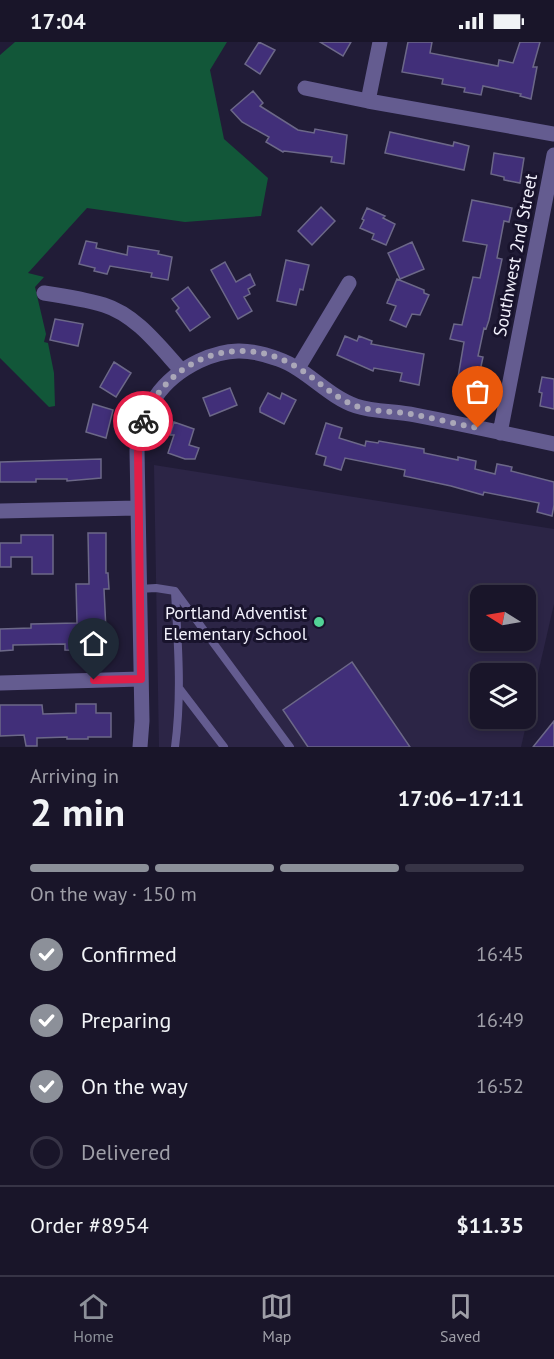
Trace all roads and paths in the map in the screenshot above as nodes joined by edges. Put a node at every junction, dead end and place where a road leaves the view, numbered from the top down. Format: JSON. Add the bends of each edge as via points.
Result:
{"nodes":[{"id":1,"x":380,"y":42,"type":"edge"},
{"id":2,"x":305,"y":88,"type":"dead end"},
{"id":3,"x":368,"y":101,"type":"junction"},
{"id":4,"x":554,"y":134,"type":"edge"},
{"id":5,"x":554,"y":155,"type":"edge"},
{"id":6,"x":349,"y":283,"type":"dead end"},
{"id":7,"x":44,"y":293,"type":"dead end"},
{"id":8,"x":298,"y":368,"type":"junction"},
{"id":9,"x":181,"y":370,"type":"junction"},
{"id":10,"x":500,"y":433,"type":"junction"},
{"id":11,"x":554,"y":444,"type":"edge"},
{"id":12,"x":137,"y":508,"type":"junction"},
{"id":13,"x":0,"y":511,"type":"edge"},
{"id":14,"x":139,"y":589,"type":"junction"},
{"id":15,"x":176,"y":591,"type":"junction"},
{"id":16,"x":141,"y":679,"type":"junction"},
{"id":17,"x":0,"y":683,"type":"edge"},
{"id":18,"x":179,"y":688,"type":"junction"},
{"id":19,"x":140,"y":747,"type":"edge"},
{"id":20,"x":175,"y":747,"type":"edge"},
{"id":21,"x":224,"y":747,"type":"edge"},
{"id":22,"x":290,"y":747,"type":"edge"}],
"edges":[{"from":1,"to":3,"type":"street"},
{"from":2,"to":3,"type":"street"},
{"from":3,"to":4,"type":"street"},
{"from":5,"to":10,"type":"street","name":"Southwest 2nd Street"},
{"from":6,"to":8,"type":"street"},
{"from":7,"to":9,"type":"street","via":[[97,303],[118,312],[148,333]]},
{"from":8,"to":9,"type":"street","via":[[253,351],[231,350]]},
{"from":8,"to":10,"type":"street","via":[[357,406]]},
{"from":9,"to":12,"type":"street","via":[[160,390],[140,430]]},
{"from":10,"to":11,"type":"street"},
{"from":12,"to":13,"type":"street"},
{"from":12,"to":14,"type":"street"},
{"from":14,"to":15,"type":"lane"},
{"from":14,"to":16,"type":"street"},
{"from":15,"to":18,"type":"lane"},
{"from":15,"to":22,"type":"lane"},
{"from":16,"to":17,"type":"street"},
{"from":16,"to":19,"type":"street"},
{"from":18,"to":20,"type":"lane"},
{"from":18,"to":21,"type":"lane"}]}
